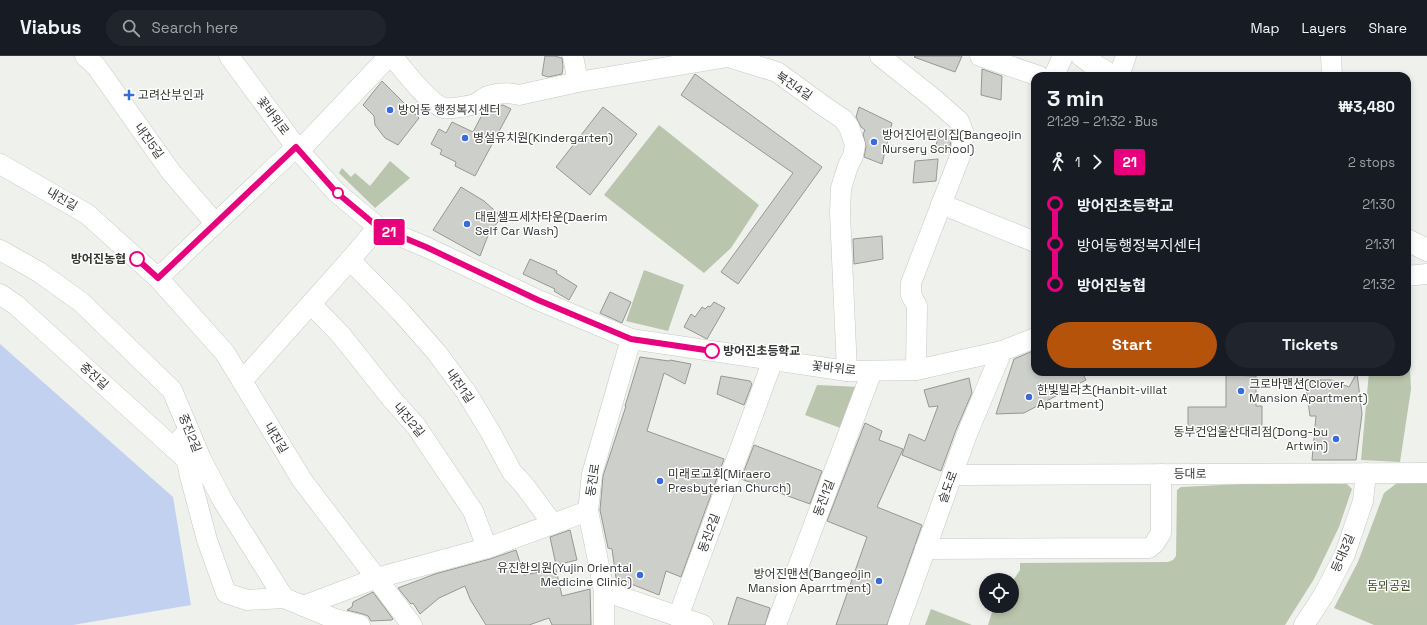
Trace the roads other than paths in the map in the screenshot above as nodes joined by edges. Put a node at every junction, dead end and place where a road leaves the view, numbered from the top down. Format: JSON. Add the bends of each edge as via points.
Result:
{"nodes":[{"id":1,"x":85,"y":56,"type":"edge"},
{"id":2,"x":229,"y":56,"type":"edge"},
{"id":3,"x":389,"y":56,"type":"edge"},
{"id":4,"x":392,"y":56,"type":"edge"},
{"id":5,"x":573,"y":56,"type":"edge"},
{"id":6,"x":880,"y":56,"type":"edge"},
{"id":7,"x":980,"y":56,"type":"edge"},
{"id":8,"x":1063,"y":56,"type":"edge"},
{"id":9,"x":1082,"y":56,"type":"edge"},
{"id":10,"x":1126,"y":56,"type":"edge"},
{"id":11,"x":1331,"y":56,"type":"edge"},
{"id":12,"x":1056,"y":72,"type":"edge"},
{"id":13,"x":1105,"y":72,"type":"edge"},
{"id":14,"x":1120,"y":72,"type":"edge"},
{"id":15,"x":1332,"y":72,"type":"edge"},
{"id":16,"x":1031,"y":73,"type":"edge"},
{"id":17,"x":578,"y":82,"type":"junction"},
{"id":18,"x":298,"y":149,"type":"junction"},
{"id":19,"x":0,"y":164,"type":"edge"},
{"id":20,"x":941,"y":204,"type":"junction"},
{"id":21,"x":215,"y":223,"type":"junction"},
{"id":22,"x":378,"y":227,"type":"junction"},
{"id":23,"x":1031,"y":240,"type":"edge"},
{"id":24,"x":1411,"y":242,"type":"edge"},
{"id":25,"x":0,"y":250,"type":"edge"},
{"id":26,"x":1427,"y":250,"type":"edge"},
{"id":27,"x":350,"y":260,"type":"junction"},
{"id":28,"x":1427,"y":274,"type":"edge"},
{"id":29,"x":1411,"y":276,"type":"edge"},
{"id":30,"x":158,"y":278,"type":"junction"},
{"id":31,"x":0,"y":294,"type":"edge"},
{"id":32,"x":311,"y":304,"type":"junction"},
{"id":33,"x":631,"y":339,"type":"junction"},
{"id":34,"x":1031,"y":340,"type":"edge"},
{"id":35,"x":1002,"y":351,"type":"junction"},
{"id":36,"x":773,"y":360,"type":"junction"},
{"id":37,"x":916,"y":370,"type":"junction"},
{"id":38,"x":847,"y":371,"type":"junction"},
{"id":39,"x":872,"y":371,"type":"junction"},
{"id":40,"x":242,"y":381,"type":"junction"},
{"id":41,"x":172,"y":390,"type":"junction"},
{"id":42,"x":187,"y":460,"type":"junction"},
{"id":43,"x":1427,"y":473,"type":"edge"},
{"id":44,"x":1161,"y":474,"type":"junction"},
{"id":45,"x":1366,"y":474,"type":"junction"},
{"id":46,"x":952,"y":475,"type":"junction"},
{"id":47,"x":588,"y":511,"type":"junction"},
{"id":48,"x":553,"y":524,"type":"junction"},
{"id":49,"x":488,"y":548,"type":"junction"},
{"id":50,"x":925,"y":549,"type":"junction"},
{"id":51,"x":376,"y":578,"type":"junction"},
{"id":52,"x":604,"y":591,"type":"junction"},
{"id":53,"x":284,"y":598,"type":"junction"},
{"id":54,"x":303,"y":606,"type":"junction"},
{"id":55,"x":678,"y":617,"type":"junction"},
{"id":56,"x":360,"y":625,"type":"edge"},
{"id":57,"x":412,"y":625,"type":"edge"},
{"id":58,"x":604,"y":625,"type":"edge"},
{"id":59,"x":703,"y":625,"type":"edge"},
{"id":60,"x":776,"y":625,"type":"edge"},
{"id":61,"x":898,"y":625,"type":"edge"},
{"id":62,"x":1304,"y":625,"type":"edge"}],
"edges":[{"from":1,"to":21,"type":"street","name":"내진5길","via":[[96,66],[171,172]]},
{"from":2,"to":18,"type":"street","name":"꽃바위로"},
{"from":3,"to":18,"type":"street"},
{"from":4,"to":17,"type":"street","name":"북진4길","via":[[433,101],[445,108],[475,104],[488,96],[509,93],[518,95]]},
{"from":5,"to":17,"type":"street"},
{"from":6,"to":20,"type":"street","via":[[959,121],[964,134],[960,156]]},
{"from":7,"to":16,"type":"street"},
{"from":8,"to":12,"type":"street"},
{"from":9,"to":13,"type":"main road"},
{"from":10,"to":14,"type":"street"},
{"from":11,"to":15,"type":"street"},
{"from":17,"to":38,"type":"street","name":"북진4길","via":[[728,56],[777,72],[843,119],[849,127],[855,145],[841,188],[840,213]]},
{"from":18,"to":21,"type":"street"},
{"from":18,"to":22,"type":"street","name":"꽃바위로","via":[[336,192]]},
{"from":19,"to":30,"type":"street","name":"내진길","via":[[87,214]]},
{"from":20,"to":23,"type":"street"},
{"from":20,"to":37,"type":"street","via":[[911,283],[911,295],[917,306]]},
{"from":21,"to":30,"type":"street"},
{"from":22,"to":27,"type":"street"},
{"from":22,"to":33,"type":"street","name":"꽃바위로"},
{"from":24,"to":26,"type":"main road"},
{"from":25,"to":41,"type":"street","name":"중진2길","via":[[39,272],[81,302]]},
{"from":27,"to":32,"type":"street"},
{"from":27,"to":48,"type":"street","name":"내진1길","via":[[437,353],[466,392],[512,472]]},
{"from":28,"to":29,"type":"street"},
{"from":30,"to":40,"type":"street","name":"내진길","via":[[225,353]]},
{"from":31,"to":42,"type":"street","name":"중진길","via":[[16,305]]},
{"from":32,"to":40,"type":"street"},
{"from":32,"to":49,"type":"street","name":"내진2길","via":[[341,335],[416,426],[473,512]]},
{"from":33,"to":36,"type":"street","name":"꽃바위로"},
{"from":33,"to":47,"type":"street","name":"동진로","via":[[592,474]]},
{"from":34,"to":35,"type":"street","name":"꽃바위로"},
{"from":35,"to":37,"type":"street","name":"꽃바위로"},
{"from":35,"to":46,"type":"street","name":"슬도로"},
{"from":36,"to":38,"type":"street","name":"꽃바위로"},
{"from":36,"to":55,"type":"street","name":"동진2길"},
{"from":37,"to":39,"type":"street","name":"꽃바위로"},
{"from":38,"to":39,"type":"street","name":"꽃바위로"},
{"from":39,"to":60,"type":"street","name":"동진1길"},
{"from":40,"to":51,"type":"street","name":"내진길","via":[[302,480]]},
{"from":41,"to":42,"type":"street"},
{"from":41,"to":53,"type":"street","name":"중진2길","via":[[201,459],[223,501]]},
{"from":42,"to":53,"type":"street","via":[[207,540],[226,593],[247,600]]},
{"from":43,"to":45,"type":"street","name":"등대로"},
{"from":44,"to":45,"type":"street","name":"등대로"},
{"from":44,"to":46,"type":"street","name":"등대로"},
{"from":44,"to":50,"type":"street","via":[[1161,534],[1149,548]]},
{"from":45,"to":62,"type":"street","name":"등대3길","via":[[1363,501],[1345,554]]},
{"from":46,"to":50,"type":"street","name":"슬도로"},
{"from":47,"to":48,"type":"street"},
{"from":47,"to":52,"type":"street","name":"동진로"},
{"from":48,"to":49,"type":"street"},
{"from":49,"to":51,"type":"street"},
{"from":50,"to":61,"type":"street","name":"슬도로"},
{"from":51,"to":54,"type":"street"},
{"from":51,"to":57,"type":"street","name":"내진길"},
{"from":52,"to":55,"type":"street"},
{"from":52,"to":58,"type":"street","name":"동진로"},
{"from":53,"to":54,"type":"street"},
{"from":54,"to":56,"type":"street","via":[[335,619]]},
{"from":55,"to":59,"type":"street"}]}
